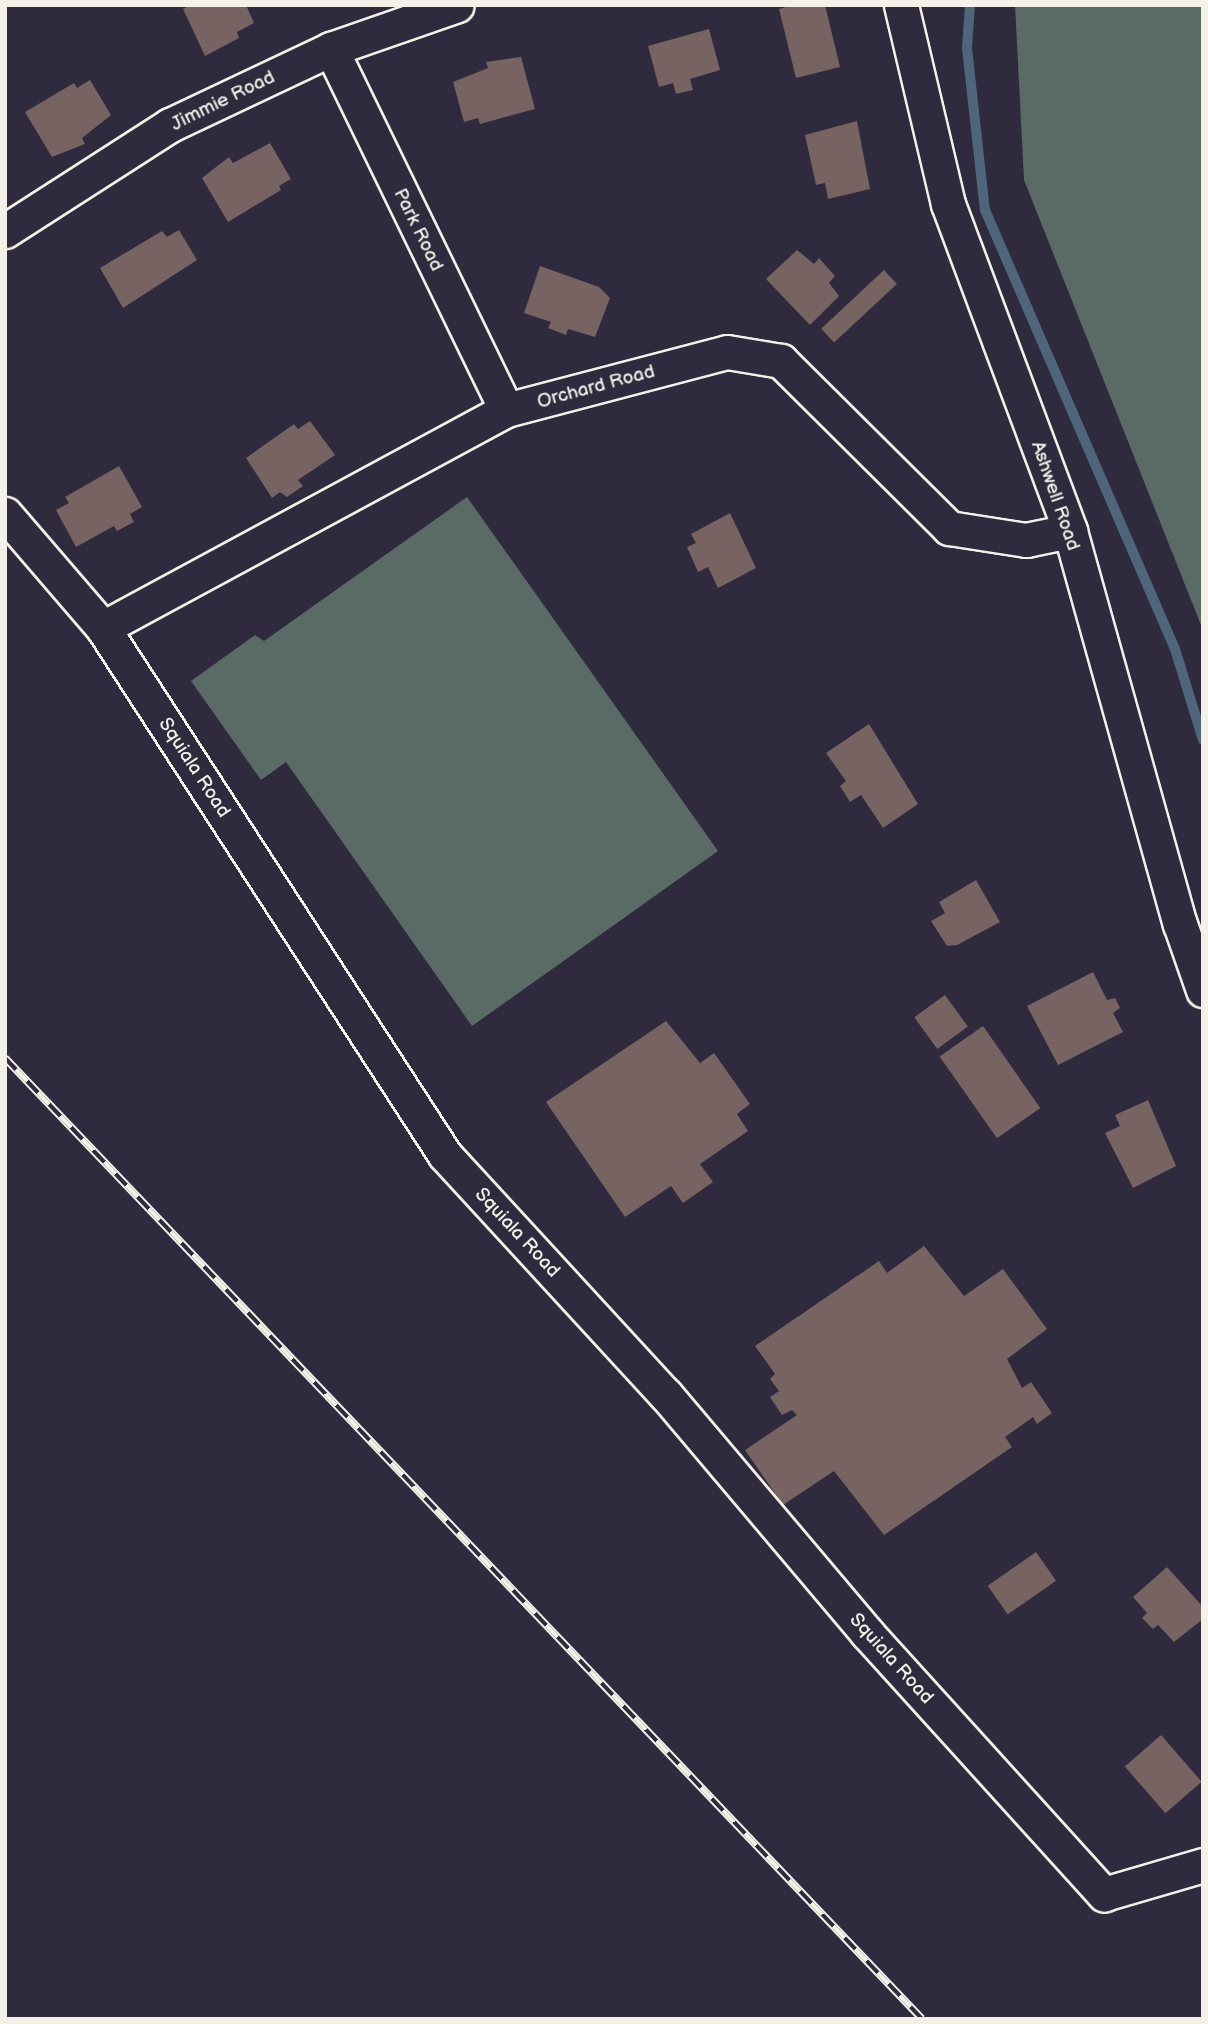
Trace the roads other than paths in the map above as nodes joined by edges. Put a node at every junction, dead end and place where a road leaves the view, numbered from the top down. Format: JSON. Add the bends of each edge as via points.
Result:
{"nodes":[{"id":1,"x":457,"y":5,"type":"edge"},
{"id":2,"x":901,"y":5,"type":"edge"},
{"id":3,"x":331,"y":49,"type":"junction"},
{"id":4,"x":5,"y":231,"type":"edge"},
{"id":5,"x":506,"y":410,"type":"junction"},
{"id":6,"x":5,"y":514,"type":"edge"},
{"id":7,"x":1070,"y":531,"type":"junction"},
{"id":8,"x":103,"y":628,"type":"junction"},
{"id":9,"x":1203,"y":990,"type":"edge"},
{"id":10,"x":1203,"y":1865,"type":"edge"}],
"edges":[{"from":1,"to":3,"type":"street","name":"Jimmie Road"},
{"from":2,"to":7,"type":"street","name":"Ashwell Road","via":[[948,204]]},
{"from":3,"to":4,"type":"street","name":"Jimmie Road","via":[[170,125]]},
{"from":3,"to":5,"type":"street","name":"Park Road"},
{"from":5,"to":7,"type":"street","name":"Orchard Road","via":[[727,352],[781,360],[949,528],[1026,541]]},
{"from":5,"to":8,"type":"street","name":"Orchard Road"},
{"from":6,"to":8,"type":"street","name":"Squiala Road"},
{"from":7,"to":9,"type":"street","name":"Ashwell Road","via":[[1180,924]]},
{"from":8,"to":10,"type":"street","name":"Squiala Road","via":[[445,1155],[666,1395],[867,1633],[1104,1894]]}]}
